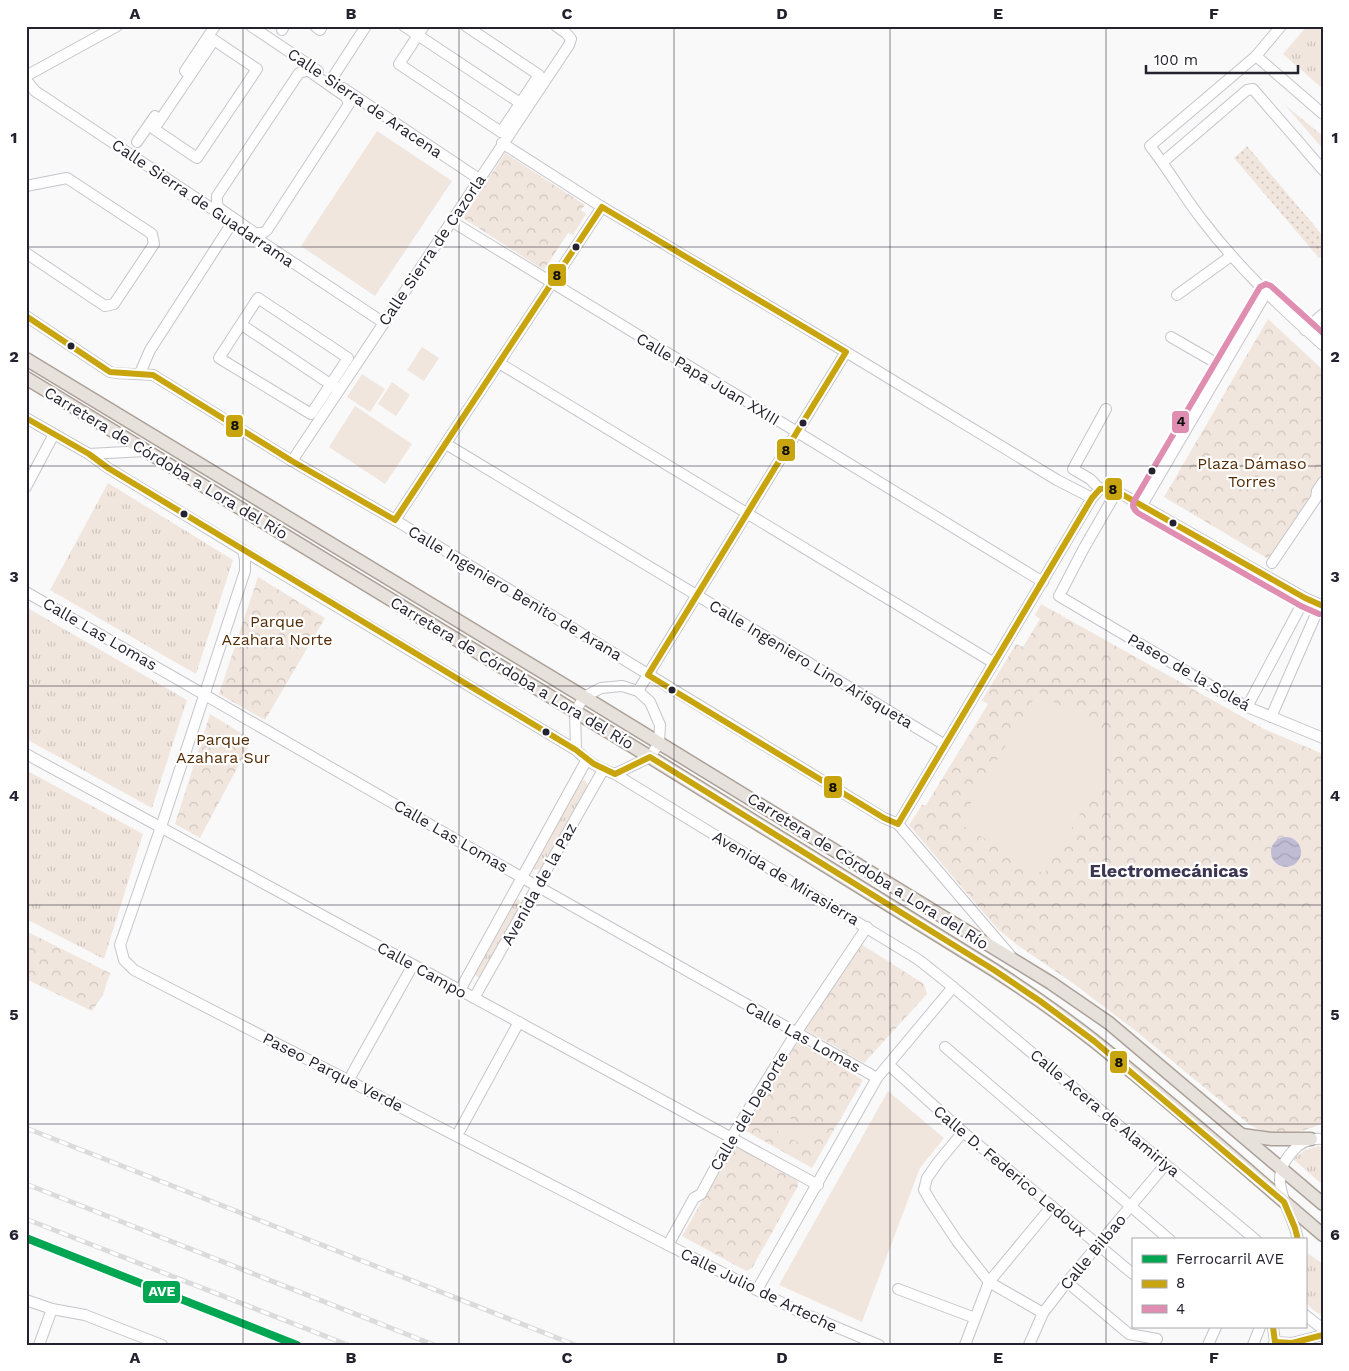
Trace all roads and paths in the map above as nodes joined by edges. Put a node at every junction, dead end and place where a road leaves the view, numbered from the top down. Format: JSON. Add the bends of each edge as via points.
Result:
{"nodes":[{"id":1,"x":117,"y":26,"type":"edge"},
{"id":2,"x":215,"y":26,"type":"edge"},
{"id":3,"x":252,"y":26,"type":"edge"},
{"id":4,"x":315,"y":26,"type":"edge"},
{"id":5,"x":322,"y":26,"type":"edge"},
{"id":6,"x":366,"y":26,"type":"edge"},
{"id":7,"x":404,"y":26,"type":"edge"},
{"id":8,"x":424,"y":26,"type":"edge"},
{"id":9,"x":466,"y":26,"type":"edge"},
{"id":10,"x":556,"y":26,"type":"edge"},
{"id":11,"x":1281,"y":26,"type":"edge"},
{"id":12,"x":418,"y":36,"type":"junction"},
{"id":13,"x":1256,"y":56,"type":"junction"},
{"id":14,"x":302,"y":60,"type":"junction"},
{"id":15,"x":299,"y":74,"type":"joint"},
{"id":16,"x":26,"y":78,"type":"edge"},
{"id":17,"x":331,"y":80,"type":"junction"},
{"id":18,"x":361,"y":100,"type":"junction"},
{"id":19,"x":524,"y":106,"type":"junction"},
{"id":20,"x":1323,"y":114,"type":"edge"},
{"id":21,"x":154,"y":130,"type":"joint"},
{"id":22,"x":137,"y":142,"type":"dead end"},
{"id":23,"x":502,"y":143,"type":"junction"},
{"id":24,"x":1163,"y":162,"type":"junction"},
{"id":25,"x":1323,"y":170,"type":"edge"},
{"id":26,"x":479,"y":178,"type":"junction"},
{"id":27,"x":26,"y":186,"type":"edge"},
{"id":28,"x":206,"y":205,"type":"junction"},
{"id":29,"x":602,"y":207,"type":"junction"},
{"id":30,"x":451,"y":221,"type":"junction"},
{"id":31,"x":232,"y":222,"type":"junction"},
{"id":32,"x":265,"y":244,"type":"junction"},
{"id":33,"x":26,"y":253,"type":"edge"},
{"id":34,"x":1231,"y":256,"type":"junction"},
{"id":35,"x":552,"y":283,"type":"junction"},
{"id":36,"x":1266,"y":293,"type":"junction"},
{"id":37,"x":1177,"y":295,"type":"dead end"},
{"id":38,"x":1323,"y":314,"type":"edge"},
{"id":39,"x":26,"y":316,"type":"edge"},
{"id":40,"x":384,"y":322,"type":"junction"},
{"id":41,"x":245,"y":326,"type":"dead end"},
{"id":42,"x":1305,"y":330,"type":"junction"},
{"id":43,"x":1171,"y":337,"type":"dead end"},
{"id":44,"x":1323,"y":344,"type":"edge"},
{"id":45,"x":846,"y":352,"type":"junction"},
{"id":46,"x":26,"y":359,"type":"edge"},
{"id":47,"x":499,"y":363,"type":"junction"},
{"id":48,"x":1223,"y":367,"type":"junction"},
{"id":49,"x":140,"y":373,"type":"junction"},
{"id":50,"x":26,"y":378,"type":"edge"},
{"id":51,"x":335,"y":387,"type":"junction"},
{"id":52,"x":1106,"y":409,"type":"dead end"},
{"id":53,"x":26,"y":418,"type":"edge"},
{"id":54,"x":797,"y":433,"type":"junction"},
{"id":55,"x":54,"y":434,"type":"junction"},
{"id":56,"x":446,"y":444,"type":"junction"},
{"id":57,"x":145,"y":451,"type":"junction"},
{"id":58,"x":89,"y":454,"type":"junction"},
{"id":59,"x":292,"y":461,"type":"junction"},
{"id":60,"x":1323,"y":482,"type":"edge"},
{"id":61,"x":26,"y":487,"type":"edge"},
{"id":62,"x":1100,"y":489,"type":"junction"},
{"id":63,"x":1117,"y":491,"type":"junction"},
{"id":64,"x":1092,"y":498,"type":"junction"},
{"id":65,"x":1142,"y":505,"type":"junction"},
{"id":66,"x":747,"y":514,"type":"junction"},
{"id":67,"x":396,"y":520,"type":"junction"},
{"id":68,"x":243,"y":550,"type":"junction"},
{"id":69,"x":264,"y":563,"type":"junction"},
{"id":70,"x":1272,"y":563,"type":"dead end"},
{"id":71,"x":245,"y":571,"type":"junction"},
{"id":72,"x":1043,"y":582,"type":"junction"},
{"id":73,"x":26,"y":592,"type":"edge"},
{"id":74,"x":697,"y":595,"type":"junction"},
{"id":75,"x":1305,"y":598,"type":"junction"},
{"id":76,"x":1322,"y":605,"type":"edge"},
{"id":77,"x":994,"y":663,"type":"junction"},
{"id":78,"x":648,"y":675,"type":"junction"},
{"id":79,"x":638,"y":691,"type":"junction"},
{"id":80,"x":204,"y":694,"type":"junction"},
{"id":81,"x":584,"y":697,"type":"junction"},
{"id":82,"x":1247,"y":707,"type":"junction"},
{"id":83,"x":576,"y":712,"type":"junction"},
{"id":84,"x":1271,"y":717,"type":"junction"},
{"id":85,"x":1323,"y":738,"type":"edge"},
{"id":86,"x":659,"y":743,"type":"junction"},
{"id":87,"x":946,"y":745,"type":"junction"},
{"id":88,"x":576,"y":750,"type":"junction"},
{"id":89,"x":26,"y":754,"type":"edge"},
{"id":90,"x":650,"y":757,"type":"junction"},
{"id":91,"x":586,"y":761,"type":"junction"},
{"id":92,"x":603,"y":770,"type":"junction"},
{"id":93,"x":615,"y":774,"type":"junction"},
{"id":94,"x":898,"y":824,"type":"junction"},
{"id":95,"x":161,"y":827,"type":"junction"},
{"id":96,"x":521,"y":877,"type":"junction"},
{"id":97,"x":538,"y":886,"type":"junction"},
{"id":98,"x":867,"y":927,"type":"junction"},
{"id":99,"x":1017,"y":963,"type":"junction"},
{"id":100,"x":413,"y":965,"type":"junction"},
{"id":101,"x":954,"y":987,"type":"junction"},
{"id":102,"x":460,"y":990,"type":"junction"},
{"id":103,"x":474,"y":998,"type":"junction"},
{"id":104,"x":519,"y":1022,"type":"junction"},
{"id":105,"x":796,"y":1033,"type":"junction"},
{"id":106,"x":945,"y":1047,"type":"dead end"},
{"id":107,"x":889,"y":1065,"type":"junction"},
{"id":108,"x":352,"y":1074,"type":"dead end"},
{"id":109,"x":877,"y":1078,"type":"junction"},
{"id":110,"x":460,"y":1130,"type":"dead end"},
{"id":111,"x":963,"y":1132,"type":"junction"},
{"id":112,"x":1323,"y":1133,"type":"edge"},
{"id":113,"x":1241,"y":1135,"type":"junction"},
{"id":114,"x":731,"y":1138,"type":"junction"},
{"id":115,"x":1317,"y":1139,"type":"edge"},
{"id":116,"x":1165,"y":1164,"type":"junction"},
{"id":117,"x":1282,"y":1169,"type":"junction"},
{"id":118,"x":818,"y":1185,"type":"junction"},
{"id":119,"x":1284,"y":1202,"type":"junction"},
{"id":120,"x":1323,"y":1204,"type":"edge"},
{"id":121,"x":1052,"y":1206,"type":"junction"},
{"id":122,"x":1131,"y":1206,"type":"junction"},
{"id":123,"x":1323,"y":1235,"type":"edge"},
{"id":124,"x":1168,"y":1238,"type":"edge"},
{"id":125,"x":1254,"y":1238,"type":"edge"},
{"id":126,"x":1298,"y":1238,"type":"edge"},
{"id":127,"x":668,"y":1245,"type":"junction"},
{"id":128,"x":1097,"y":1245,"type":"junction"},
{"id":129,"x":1132,"y":1273,"type":"edge"},
{"id":130,"x":989,"y":1282,"type":"junction"},
{"id":131,"x":1067,"y":1282,"type":"junction"},
{"id":132,"x":898,"y":1289,"type":"dead end"},
{"id":133,"x":757,"y":1290,"type":"junction"},
{"id":134,"x":26,"y":1300,"type":"edge"},
{"id":135,"x":52,"y":1309,"type":"junction"},
{"id":136,"x":1044,"y":1313,"type":"junction"},
{"id":137,"x":1306,"y":1316,"type":"edge"},
{"id":138,"x":975,"y":1318,"type":"junction"},
{"id":139,"x":1214,"y":1328,"type":"edge"},
{"id":140,"x":1260,"y":1328,"type":"edge"},
{"id":141,"x":1273,"y":1328,"type":"edge"},
{"id":142,"x":1323,"y":1329,"type":"edge"},
{"id":143,"x":1129,"y":1334,"type":"junction"},
{"id":144,"x":1323,"y":1334,"type":"edge"},
{"id":145,"x":1157,"y":1339,"type":"dead end"},
{"id":146,"x":1274,"y":1343,"type":"edge"},
{"id":147,"x":39,"y":1345,"type":"edge"},
{"id":148,"x":162,"y":1345,"type":"edge"},
{"id":149,"x":879,"y":1345,"type":"edge"},
{"id":150,"x":966,"y":1345,"type":"edge"},
{"id":151,"x":1029,"y":1345,"type":"edge"},
{"id":152,"x":1126,"y":1345,"type":"edge"},
{"id":153,"x":1208,"y":1345,"type":"edge"},
{"id":154,"x":1253,"y":1345,"type":"edge"}],
"edges":[{"from":1,"to":16,"type":"street"},
{"from":2,"to":22,"type":"street"},
{"from":3,"to":14,"type":"street","name":"Calle Sierra de Aracena"},
{"from":4,"to":5,"type":"street","via":[[320,30]]},
{"from":6,"to":17,"type":"street"},
{"from":7,"to":12,"type":"street"},
{"from":8,"to":12,"type":"street"},
{"from":9,"to":19,"type":"street","via":[[539,75]]},
{"from":10,"to":19,"type":"street","name":"Calle Sierra de Cazorla","via":[[571,39],[569,45]]},
{"from":11,"to":13,"type":"street"},
{"from":12,"to":19,"type":"street"},
{"from":12,"to":19,"type":"street","via":[[399,64],[501,132]]},
{"from":13,"to":20,"type":"street"},
{"from":13,"to":24,"type":"street","via":[[1150,146]]},
{"from":14,"to":17,"type":"street","name":"Calle Sierra de Aracena"},
{"from":14,"to":28,"type":"street"},
{"from":15,"to":15,"type":"street","via":[[309,71],[346,97],[350,104],[266,230],[255,233],[219,208],[217,196]]},
{"from":16,"to":28,"type":"street","name":"Calle Sierra de Guadarrama","via":[[35,91]]},
{"from":17,"to":18,"type":"street","name":"Calle Sierra de Aracena"},
{"from":18,"to":26,"type":"street","name":"Calle Sierra de Aracena"},
{"from":18,"to":32,"type":"street"},
{"from":19,"to":23,"type":"street","name":"Calle Sierra de Cazorla"},
{"from":21,"to":21,"type":"street","via":[[197,158],[257,69],[214,40]]},
{"from":23,"to":26,"type":"street","name":"Calle Sierra de Cazorla"},
{"from":23,"to":29,"type":"street"},
{"from":24,"to":25,"type":"street","via":[[1247,90],[1254,89]]},
{"from":24,"to":34,"type":"street"},
{"from":26,"to":30,"type":"street","name":"Calle Sierra de Cazorla"},
{"from":27,"to":33,"type":"street","via":[[68,178],[152,234],[154,244],[114,304],[105,306]]},
{"from":28,"to":31,"type":"street","name":"Calle Sierra de Guadarrama"},
{"from":29,"to":35,"type":"street"},
{"from":29,"to":45,"type":"street"},
{"from":30,"to":35,"type":"street","name":"Calle Papa Juan XXIII"},
{"from":30,"to":40,"type":"street","name":"Calle Sierra de Cazorla"},
{"from":31,"to":32,"type":"street","name":"Calle Sierra de Guadarrama"},
{"from":31,"to":49,"type":"street","via":[[150,350]]},
{"from":32,"to":40,"type":"street","name":"Calle Sierra de Guadarrama"},
{"from":34,"to":36,"type":"street"},
{"from":34,"to":37,"type":"street"},
{"from":35,"to":47,"type":"street"},
{"from":35,"to":54,"type":"street","name":"Calle Papa Juan XXIII"},
{"from":36,"to":42,"type":"street"},
{"from":36,"to":48,"type":"street"},
{"from":38,"to":42,"type":"street"},
{"from":39,"to":49,"type":"street","name":"Calle Ingeniero Benito de Arana","via":[[110,372]]},
{"from":40,"to":51,"type":"street","name":"Calle Sierra de Cazorla"},
{"from":41,"to":51,"type":"street"},
{"from":42,"to":44,"type":"street"},
{"from":43,"to":48,"type":"street"},
{"from":45,"to":54,"type":"street"},
{"from":45,"to":64,"type":"street"},
{"from":46,"to":81,"type":"main road","name":"Carretera de Córdoba a Lora del Río"},
{"from":47,"to":56,"type":"street"},
{"from":47,"to":66,"type":"street"},
{"from":48,"to":65,"type":"street"},
{"from":49,"to":59,"type":"street","name":"Calle Ingeniero Benito de Arana","via":[[153,375]]},
{"from":50,"to":57,"type":"main road","name":"Carretera de Córdoba a Lora del Río"},
{"from":51,"to":51,"type":"street","via":[[348,358],[258,298],[219,358],[311,414]]},
{"from":51,"to":59,"type":"street","name":"Calle Sierra de Cazorla"},
{"from":52,"to":62,"type":"street","via":[[1073,469]]},
{"from":53,"to":55,"type":"street"},
{"from":54,"to":66,"type":"street"},
{"from":54,"to":72,"type":"street","name":"Calle Papa Juan XXIII"},
{"from":55,"to":58,"type":"street"},
{"from":55,"to":61,"type":"street"},
{"from":56,"to":67,"type":"street"},
{"from":56,"to":74,"type":"street","name":"Calle Ingeniero Lino Arisqueta"},
{"from":57,"to":58,"type":"street"},
{"from":57,"to":83,"type":"main road","name":"Carretera de Córdoba a Lora del Río"},
{"from":58,"to":68,"type":"street"},
{"from":59,"to":67,"type":"street","name":"Calle Ingeniero Benito de Arana"},
{"from":60,"to":70,"type":"street","via":[[1316,491],[1316,498]]},
{"from":62,"to":63,"type":"street"},
{"from":62,"to":64,"type":"street"},
{"from":63,"to":65,"type":"street"},
{"from":63,"to":82,"type":"street","name":"Paseo de la Soleá","via":[[1059,596]]},
{"from":64,"to":72,"type":"street"},
{"from":65,"to":75,"type":"street"},
{"from":66,"to":74,"type":"street"},
{"from":66,"to":77,"type":"street"},
{"from":67,"to":78,"type":"street","name":"Calle Ingeniero Benito de Arana"},
{"from":68,"to":69,"type":"street"},
{"from":68,"to":71,"type":"street"},
{"from":69,"to":71,"type":"street","via":[[255,564]]},
{"from":69,"to":88,"type":"street"},
{"from":71,"to":80,"type":"street","name":"Paseo Parque Verde"},
{"from":72,"to":77,"type":"street"},
{"from":73,"to":80,"type":"street","name":"Calle Las Lomas"},
{"from":74,"to":78,"type":"street"},
{"from":74,"to":87,"type":"street","name":"Calle Ingeniero Lino Arisqueta"},
{"from":75,"to":76,"type":"street"},
{"from":75,"to":82,"type":"street"},
{"from":76,"to":84,"type":"street"},
{"from":77,"to":87,"type":"street"},
{"from":78,"to":79,"type":"street"},
{"from":78,"to":94,"type":"street","name":"Calle Ingeniero Benito de Arana"},
{"from":79,"to":81,"type":"street","via":[[622,686],[601,688]]},
{"from":79,"to":86,"type":"street","via":[[650,702],[660,725]]},
{"from":80,"to":95,"type":"street","name":"Paseo Parque Verde"},
{"from":80,"to":96,"type":"street","name":"Calle Las Lomas"},
{"from":81,"to":83,"type":"street"},
{"from":81,"to":86,"type":"main road","name":"Carretera de Córdoba a Lora del Río"},
{"from":82,"to":84,"type":"street","name":"Paseo de la Soleá"},
{"from":83,"to":88,"type":"street"},
{"from":83,"to":90,"type":"main road","name":"Carretera de Córdoba a Lora del Río"},
{"from":84,"to":85,"type":"street","name":"Paseo de la Soleá"},
{"from":86,"to":90,"type":"street"},
{"from":86,"to":99,"type":"main road","name":"Carretera de Córdoba a Lora del Río"},
{"from":87,"to":94,"type":"street"},
{"from":88,"to":91,"type":"street","name":"Avenida de Mirasierra"},
{"from":89,"to":95,"type":"street","name":"Calle Campo"},
{"from":90,"to":93,"type":"street"},
{"from":90,"to":119,"type":"main road","name":"Carretera de Córdoba a Lora del Río","via":[[1040,1001],[1094,1041]]},
{"from":91,"to":92,"type":"street","name":"Avenida de Mirasierra"},
{"from":91,"to":96,"type":"street","name":"Avenida de la Paz"},
{"from":92,"to":93,"type":"street","name":"Avenida de Mirasierra"},
{"from":92,"to":97,"type":"street","name":"Avenida de la Paz"},
{"from":93,"to":98,"type":"street","name":"Avenida de Mirasierra"},
{"from":94,"to":99,"type":"street"},
{"from":95,"to":100,"type":"street","name":"Calle Campo"},
{"from":95,"to":127,"type":"street","name":"Paseo Parque Verde","via":[[120,945],[124,960],[134,970]]},
{"from":96,"to":97,"type":"street","name":"Calle Las Lomas"},
{"from":96,"to":102,"type":"street","name":"Avenida de la Paz"},
{"from":97,"to":103,"type":"street","name":"Avenida de la Paz"},
{"from":97,"to":105,"type":"street","name":"Calle Las Lomas"},
{"from":98,"to":101,"type":"street","name":"Avenida de Mirasierra"},
{"from":98,"to":105,"type":"street","name":"Calle del Deporte"},
{"from":99,"to":113,"type":"main road","name":"Carretera de Córdoba a Lora del Río","via":[[1109,1023]]},
{"from":100,"to":102,"type":"street","name":"Calle Campo"},
{"from":100,"to":108,"type":"street"},
{"from":101,"to":107,"type":"street"},
{"from":101,"to":116,"type":"street","name":"Calle Acera de Alamiriya"},
{"from":102,"to":103,"type":"street","name":"Calle Campo"},
{"from":103,"to":104,"type":"street","name":"Calle Campo"},
{"from":104,"to":110,"type":"street"},
{"from":104,"to":114,"type":"street","name":"Calle Campo"},
{"from":105,"to":109,"type":"street","name":"Calle Las Lomas"},
{"from":105,"to":114,"type":"street","name":"Calle del Deporte"},
{"from":106,"to":122,"type":"street"},
{"from":107,"to":109,"type":"street"},
{"from":107,"to":111,"type":"street","name":"Calle D. Federico Ledoux"},
{"from":109,"to":118,"type":"street"},
{"from":111,"to":121,"type":"street","name":"Calle D. Federico Ledoux"},
{"from":111,"to":130,"type":"street","via":[[938,1161],[927,1178],[924,1190]]},
{"from":112,"to":115,"type":"street"},
{"from":113,"to":115,"type":"main road"},
{"from":113,"to":117,"type":"main road","name":"Carretera de Córdoba a Lora del Río"},
{"from":114,"to":118,"type":"street","name":"Calle Campo"},
{"from":114,"to":127,"type":"street","name":"Calle del Deporte","via":[[701,1194],[694,1198]]},
{"from":115,"to":117,"type":"street","via":[[1292,1151]]},
{"from":116,"to":122,"type":"street","name":"Calle Bilbao"},
{"from":116,"to":125,"type":"street","name":"Calle Acera de Alamiriya"},
{"from":117,"to":119,"type":"street"},
{"from":117,"to":120,"type":"main road","name":"Carretera de Córdoba a Lora del Río"},
{"from":118,"to":133,"type":"street"},
{"from":119,"to":123,"type":"main road","name":"Carretera de Córdoba a Lora del Río"},
{"from":119,"to":126,"type":"street"},
{"from":121,"to":128,"type":"street","name":"Calle D. Federico Ledoux"},
{"from":121,"to":130,"type":"street"},
{"from":122,"to":124,"type":"street"},
{"from":122,"to":128,"type":"street","name":"Calle Bilbao"},
{"from":127,"to":133,"type":"street","name":"Calle Julio de Arteche"},
{"from":128,"to":129,"type":"street","name":"Calle D. Federico Ledoux"},
{"from":128,"to":131,"type":"street","name":"Calle Bilbao"},
{"from":130,"to":136,"type":"street"},
{"from":130,"to":138,"type":"street"},
{"from":131,"to":136,"type":"street","name":"Calle Bilbao"},
{"from":131,"to":143,"type":"street"},
{"from":132,"to":138,"type":"street"},
{"from":133,"to":149,"type":"street","name":"Calle Julio de Arteche"},
{"from":134,"to":135,"type":"street"},
{"from":135,"to":147,"type":"street"},
{"from":135,"to":148,"type":"street","via":[[85,1315]]},
{"from":136,"to":151,"type":"street","name":"Calle Bilbao"},
{"from":137,"to":142,"type":"street"},
{"from":138,"to":150,"type":"street"},
{"from":139,"to":153,"type":"street"},
{"from":140,"to":154,"type":"street"},
{"from":141,"to":146,"type":"street"},
{"from":143,"to":145,"type":"street"},
{"from":143,"to":152,"type":"street"},
{"from":144,"to":146,"type":"street","via":[[1292,1343]]}]}
